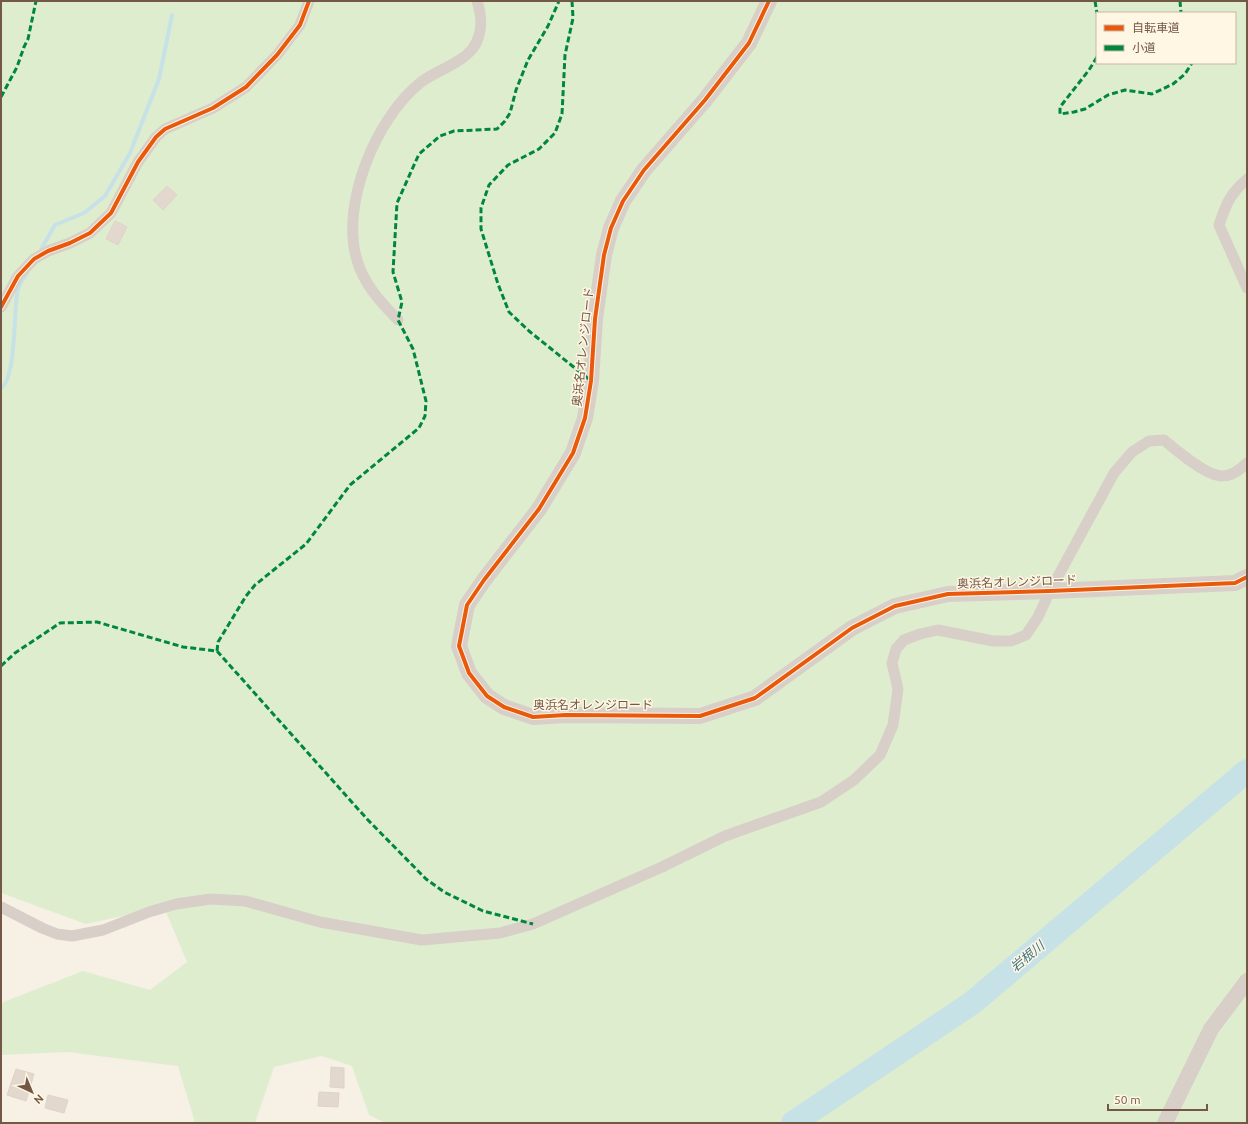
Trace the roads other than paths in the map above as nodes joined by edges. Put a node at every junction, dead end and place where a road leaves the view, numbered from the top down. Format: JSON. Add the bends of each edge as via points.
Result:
{"nodes":[{"id":1,"x":309,"y":1,"type":"edge"},
{"id":2,"x":477,"y":1,"type":"edge"},
{"id":3,"x":769,"y":1,"type":"edge"},
{"id":4,"x":1247,"y":179,"type":"edge"},
{"id":5,"x":1247,"y":288,"type":"edge"},
{"id":6,"x":1,"y":308,"type":"edge"},
{"id":7,"x":398,"y":320,"type":"dead end"},
{"id":8,"x":1247,"y":463,"type":"edge"},
{"id":9,"x":1247,"y":576,"type":"edge"},
{"id":10,"x":1050,"y":591,"type":"junction"},
{"id":11,"x":1,"y":907,"type":"edge"},
{"id":12,"x":1247,"y":981,"type":"edge"},
{"id":13,"x":1165,"y":1123,"type":"edge"}],
"edges":[{"from":1,"to":6,"type":"street","via":[[300,25],[277,55],[246,87],[213,108],[166,129],[156,137],[138,162],[111,213],[90,233],[34,259],[18,276]]},
{"from":2,"to":7,"type":"street","via":[[481,22],[473,48],[458,61],[420,82],[398,104],[385,124],[362,172],[353,217],[353,246],[357,262],[372,292]]},
{"from":3,"to":10,"type":"street","name":"奥浜名オレンジロード","via":[[749,44],[644,170],[623,201],[611,228],[604,255],[585,418],[573,453],[539,509],[467,605],[459,646],[469,673],[488,696],[504,707],[533,717],[700,716],[756,698],[852,628],[895,606],[948,594]]},
{"from":4,"to":5,"type":"street","via":[[1236,189],[1225,206],[1219,225]]},
{"from":8,"to":10,"type":"street","via":[[1241,469],[1223,476],[1208,472],[1164,440],[1149,441],[1132,452],[1114,473]]},
{"from":9,"to":10,"type":"street","name":"奥浜名オレンジロード","via":[[1235,582]]},
{"from":10,"to":11,"type":"street","via":[[1026,635],[1011,640],[994,641],[938,630],[904,640],[896,650],[892,663],[898,689],[893,725],[880,755],[854,780],[821,802],[725,836],[533,924],[500,933],[422,940],[320,922],[245,901],[211,899],[176,904],[103,930],[72,936],[42,928]]},
{"from":12,"to":13,"type":"street","via":[[1211,1029]]}]}
